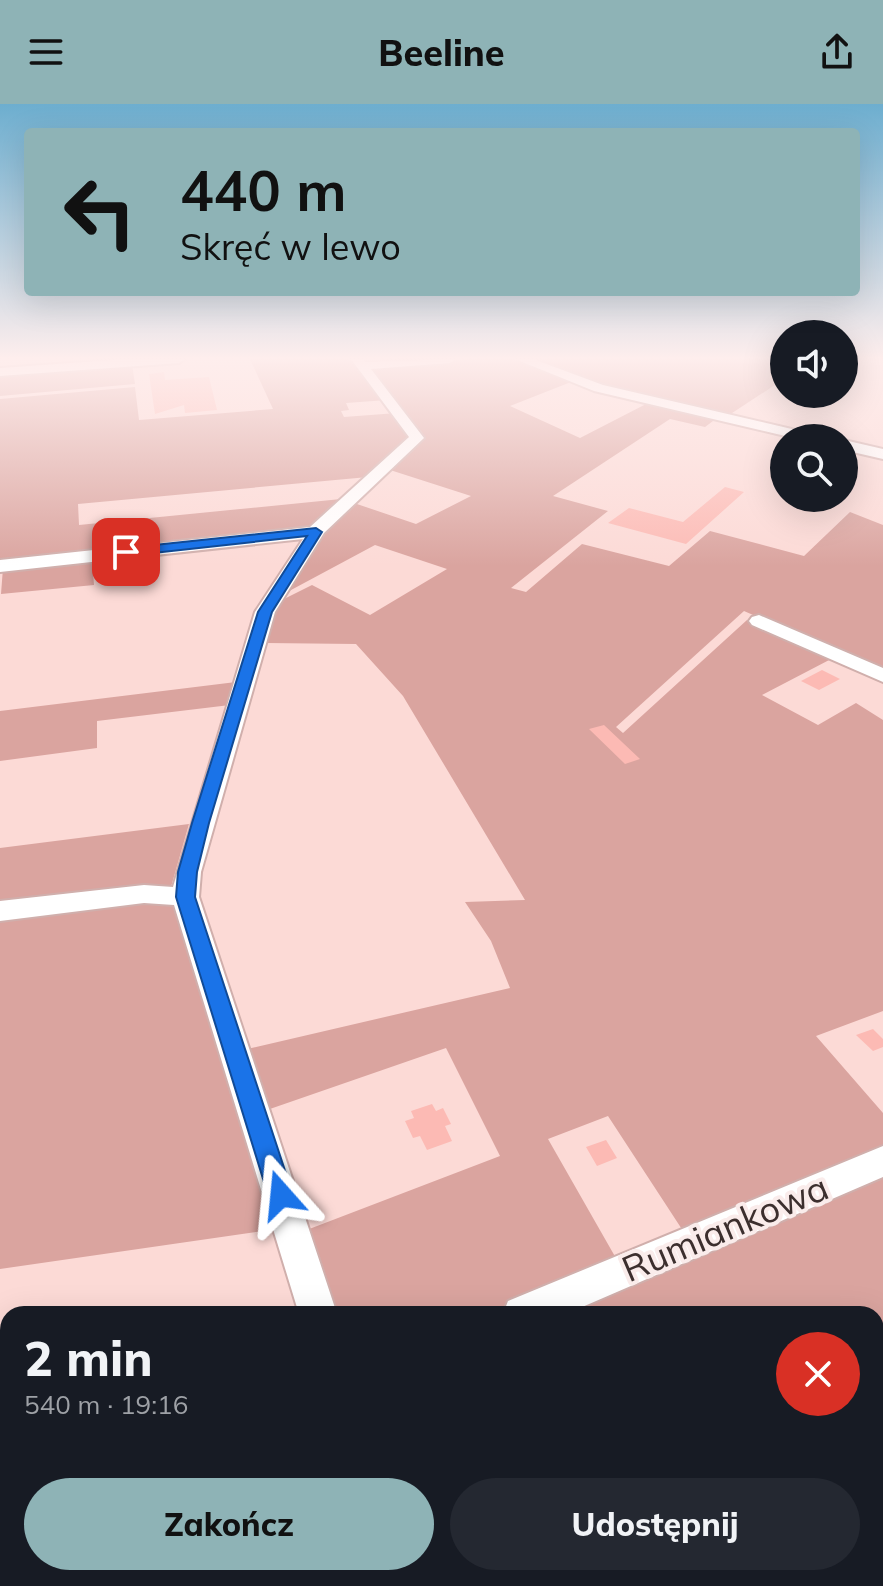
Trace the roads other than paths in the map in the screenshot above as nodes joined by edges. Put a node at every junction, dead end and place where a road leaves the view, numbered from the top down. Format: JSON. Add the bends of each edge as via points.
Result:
{"nodes":[{"id":1,"x":410,"y":428,"type":"edge"},
{"id":2,"x":858,"y":448,"type":"edge"},
{"id":3,"x":883,"y":454,"type":"edge"},
{"id":4,"x":316,"y":532,"type":"junction"},
{"id":5,"x":0,"y":566,"type":"edge"},
{"id":6,"x":759,"y":621,"type":"dead end"},
{"id":7,"x":883,"y":676,"type":"edge"},
{"id":8,"x":185,"y":897,"type":"junction"},
{"id":9,"x":0,"y":911,"type":"edge"},
{"id":10,"x":883,"y":1161,"type":"edge"},
{"id":11,"x":315,"y":1306,"type":"edge"},
{"id":12,"x":541,"y":1306,"type":"edge"}],
"edges":[{"from":1,"to":4,"type":"street","via":[[417,438]]},
{"from":2,"to":3,"type":"street"},
{"from":4,"to":5,"type":"street"},
{"from":4,"to":8,"type":"street","via":[[265,612],[201,823]]},
{"from":6,"to":7,"type":"street"},
{"from":8,"to":9,"type":"street","via":[[144,894]]},
{"from":8,"to":11,"type":"street"},
{"from":10,"to":12,"type":"street","name":"Rumiankowa"}]}
